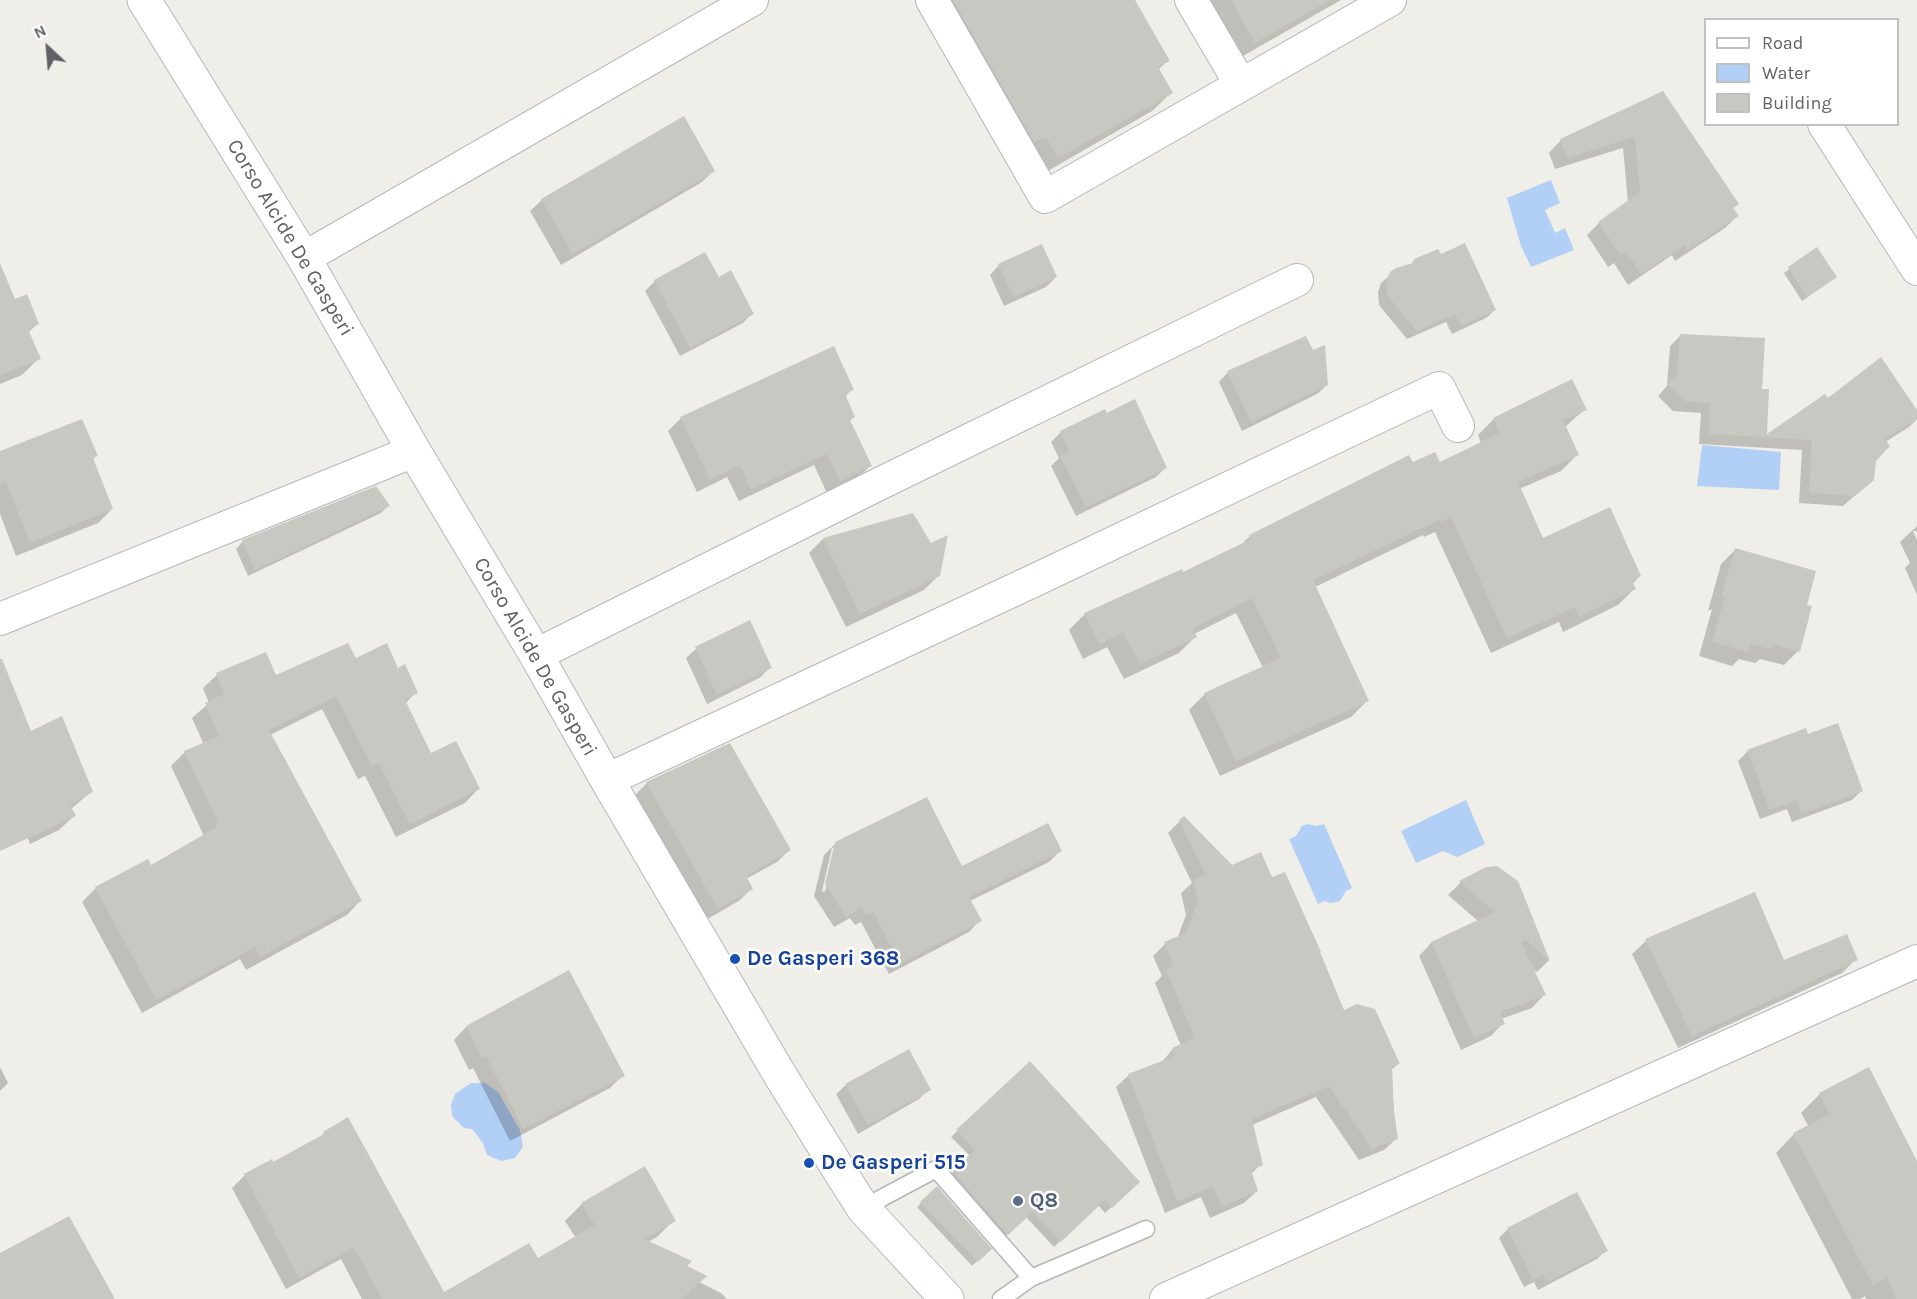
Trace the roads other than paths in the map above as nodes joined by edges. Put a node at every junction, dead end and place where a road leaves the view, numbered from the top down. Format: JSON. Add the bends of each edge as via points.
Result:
{"nodes":[{"id":1,"x":144,"y":0,"type":"edge"},
{"id":2,"x":752,"y":0,"type":"edge"},
{"id":3,"x":932,"y":0,"type":"edge"},
{"id":4,"x":1191,"y":0,"type":"edge"},
{"id":5,"x":1390,"y":0,"type":"edge"},
{"id":6,"x":1241,"y":85,"type":"junction"},
{"id":7,"x":1825,"y":126,"type":"edge"},
{"id":8,"x":304,"y":258,"type":"junction"},
{"id":9,"x":1917,"y":268,"type":"edge"},
{"id":10,"x":1297,"y":280,"type":"dead end"},
{"id":11,"x":1458,"y":426,"type":"dead end"},
{"id":12,"x":414,"y":451,"type":"junction"},
{"id":13,"x":0,"y":619,"type":"edge"},
{"id":14,"x":536,"y":655,"type":"junction"},
{"id":15,"x":607,"y":780,"type":"junction"},
{"id":16,"x":1917,"y":961,"type":"edge"},
{"id":17,"x":863,"y":1208,"type":"junction"},
{"id":18,"x":1146,"y":1229,"type":"dead end"},
{"id":19,"x":1031,"y":1278,"type":"junction"},
{"id":20,"x":947,"y":1299,"type":"edge"},
{"id":21,"x":1001,"y":1299,"type":"edge"},
{"id":22,"x":1166,"y":1299,"type":"edge"}],
"edges":[{"from":1,"to":8,"type":"street","name":"Corso Alcide De Gasperi"},
{"from":2,"to":8,"type":"street"},
{"from":3,"to":6,"type":"street","via":[[1045,197]]},
{"from":4,"to":6,"type":"street"},
{"from":5,"to":6,"type":"street"},
{"from":7,"to":9,"type":"street"},
{"from":8,"to":12,"type":"street","name":"Corso Alcide De Gasperi"},
{"from":10,"to":14,"type":"street"},
{"from":11,"to":15,"type":"street","via":[[1439,387]]},
{"from":12,"to":13,"type":"street"},
{"from":12,"to":14,"type":"street","name":"Corso Alcide De Gasperi"},
{"from":14,"to":15,"type":"street","name":"Corso Alcide De Gasperi"},
{"from":15,"to":17,"type":"street","name":"Corso Alcide De Gasperi"},
{"from":16,"to":22,"type":"street"},
{"from":17,"to":19,"type":"lane","via":[[936,1169]]},
{"from":17,"to":20,"type":"street","name":"Corso Alcide De Gasperi"},
{"from":18,"to":19,"type":"lane"},
{"from":19,"to":21,"type":"lane"}]}
